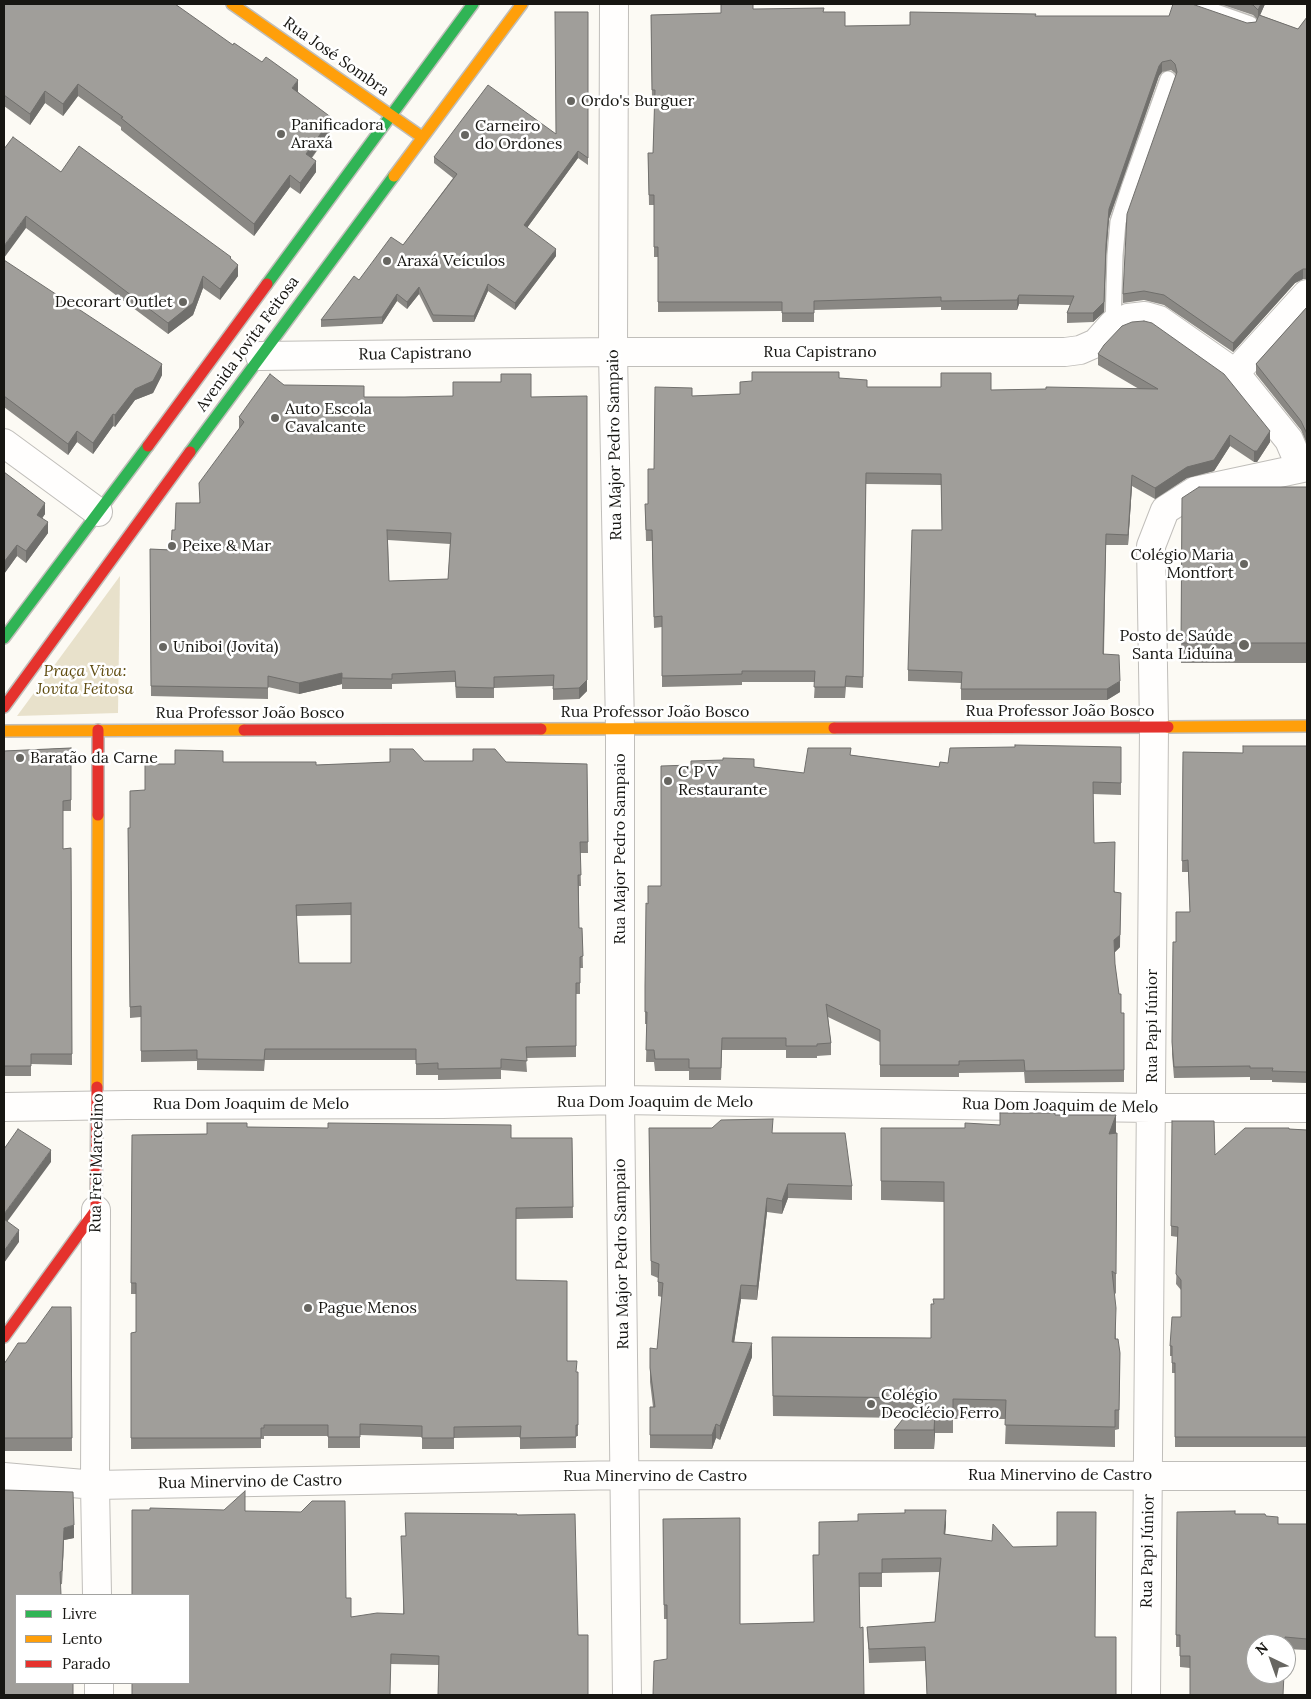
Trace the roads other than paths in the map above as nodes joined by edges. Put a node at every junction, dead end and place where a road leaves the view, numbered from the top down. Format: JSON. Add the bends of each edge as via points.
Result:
{"nodes":[{"id":1,"x":232,"y":4,"type":"edge"},
{"id":2,"x":473,"y":4,"type":"edge"},
{"id":3,"x":522,"y":4,"type":"edge"},
{"id":4,"x":614,"y":4,"type":"edge"},
{"id":5,"x":1193,"y":4,"type":"edge"},
{"id":6,"x":1250,"y":24,"type":"edge"},
{"id":7,"x":1168,"y":79,"type":"dead end"},
{"id":8,"x":391,"y":115,"type":"junction"},
{"id":9,"x":422,"y":137,"type":"junction"},
{"id":10,"x":1307,"y":294,"type":"edge"},
{"id":11,"x":1113,"y":324,"type":"junction"},
{"id":12,"x":613,"y":352,"type":"junction"},
{"id":13,"x":260,"y":356,"type":"junction"},
{"id":14,"x":1236,"y":373,"type":"junction"},
{"id":15,"x":4,"y":443,"type":"edge"},
{"id":16,"x":1302,"y":468,"type":"edge"},
{"id":17,"x":98,"y":512,"type":"junction"},
{"id":18,"x":4,"y":638,"type":"edge"},
{"id":19,"x":4,"y":706,"type":"edge"},
{"id":20,"x":1154,"y":726,"type":"junction"},
{"id":21,"x":1307,"y":726,"type":"edge"},
{"id":22,"x":620,"y":728,"type":"junction"},
{"id":23,"x":98,"y":730,"type":"junction"},
{"id":24,"x":4,"y":731,"type":"edge"},
{"id":25,"x":620,"y":1100,"type":"junction"},
{"id":26,"x":98,"y":1105,"type":"junction"},
{"id":27,"x":4,"y":1107,"type":"edge"},
{"id":28,"x":1151,"y":1108,"type":"junction"},
{"id":29,"x":1307,"y":1108,"type":"edge"},
{"id":30,"x":96,"y":1210,"type":"junction"},
{"id":31,"x":4,"y":1337,"type":"edge"},
{"id":32,"x":625,"y":1475,"type":"junction"},
{"id":33,"x":1149,"y":1475,"type":"junction"},
{"id":34,"x":1307,"y":1476,"type":"edge"},
{"id":35,"x":4,"y":1477,"type":"edge"},
{"id":36,"x":95,"y":1485,"type":"junction"},
{"id":37,"x":97,"y":1594,"type":"edge"},
{"id":38,"x":627,"y":1695,"type":"edge"},
{"id":39,"x":1146,"y":1695,"type":"edge"}],
"edges":[{"from":1,"to":8,"type":"street","name":"Rua José Sombra"},
{"from":2,"to":8,"type":"street","name":"Avenida Jovita Feitosa"},
{"from":3,"to":9,"type":"street","name":"Avenida Jovita Feitosa"},
{"from":4,"to":12,"type":"street","name":"Rua Major Pedro Sampaio"},
{"from":5,"to":6,"type":"lane"},
{"from":7,"to":11,"type":"lane","via":[[1118,222]]},
{"from":8,"to":9,"type":"street","name":"Rua José Sombra"},
{"from":8,"to":17,"type":"street","name":"Avenida Jovita Feitosa"},
{"from":9,"to":13,"type":"street","name":"Avenida Jovita Feitosa"},
{"from":10,"to":14,"type":"street"},
{"from":11,"to":12,"type":"street","name":"Rua Capistrano","via":[[1096,343],[1065,352]]},
{"from":11,"to":14,"type":"street","via":[[1145,316],[1159,320]]},
{"from":12,"to":13,"type":"street","name":"Rua Capistrano"},
{"from":12,"to":22,"type":"street","name":"Rua Major Pedro Sampaio"},
{"from":13,"to":19,"type":"street","name":"Avenida Jovita Feitosa"},
{"from":14,"to":16,"type":"street","via":[[1289,440]]},
{"from":15,"to":17,"type":"street"},
{"from":16,"to":20,"type":"street","name":"Rua Papi Júnior","via":[[1195,491],[1165,510],[1151,546]]},
{"from":17,"to":18,"type":"street","name":"Avenida Jovita Feitosa"},
{"from":20,"to":21,"type":"street","name":"Rua Professor João Bosco"},
{"from":20,"to":22,"type":"street","name":"Rua Professor João Bosco"},
{"from":20,"to":28,"type":"street","name":"Rua Papi Júnior"},
{"from":22,"to":23,"type":"street","name":"Rua Professor João Bosco"},
{"from":22,"to":25,"type":"street","name":"Rua Major Pedro Sampaio"},
{"from":23,"to":24,"type":"street","name":"Rua Professor João Bosco"},
{"from":23,"to":26,"type":"street","name":"Rua Frei Marcelino"},
{"from":25,"to":26,"type":"street","name":"Rua Dom Joaquim de Melo"},
{"from":25,"to":28,"type":"street","name":"Rua Dom Joaquim de Melo"},
{"from":25,"to":32,"type":"street","name":"Rua Major Pedro Sampaio"},
{"from":26,"to":27,"type":"street","name":"Rua Dom Joaquim de Melo"},
{"from":26,"to":30,"type":"street","name":"Rua Frei Marcelino"},
{"from":28,"to":29,"type":"street","name":"Rua Dom Joaquim de Melo"},
{"from":28,"to":33,"type":"street","name":"Rua Papi Júnior"},
{"from":30,"to":31,"type":"street"},
{"from":30,"to":36,"type":"street","name":"Rua Frei Marcelino"},
{"from":32,"to":33,"type":"street","name":"Rua Minervino de Castro"},
{"from":32,"to":36,"type":"street","name":"Rua Minervino de Castro"},
{"from":32,"to":38,"type":"street","name":"Rua Major Pedro Sampaio"},
{"from":33,"to":34,"type":"street","name":"Rua Minervino de Castro"},
{"from":33,"to":39,"type":"street","name":"Rua Papi Júnior"},
{"from":35,"to":36,"type":"street","name":"Rua Minervino de Castro"},
{"from":36,"to":37,"type":"street","name":"Rua Frei Marcelino"}]}
